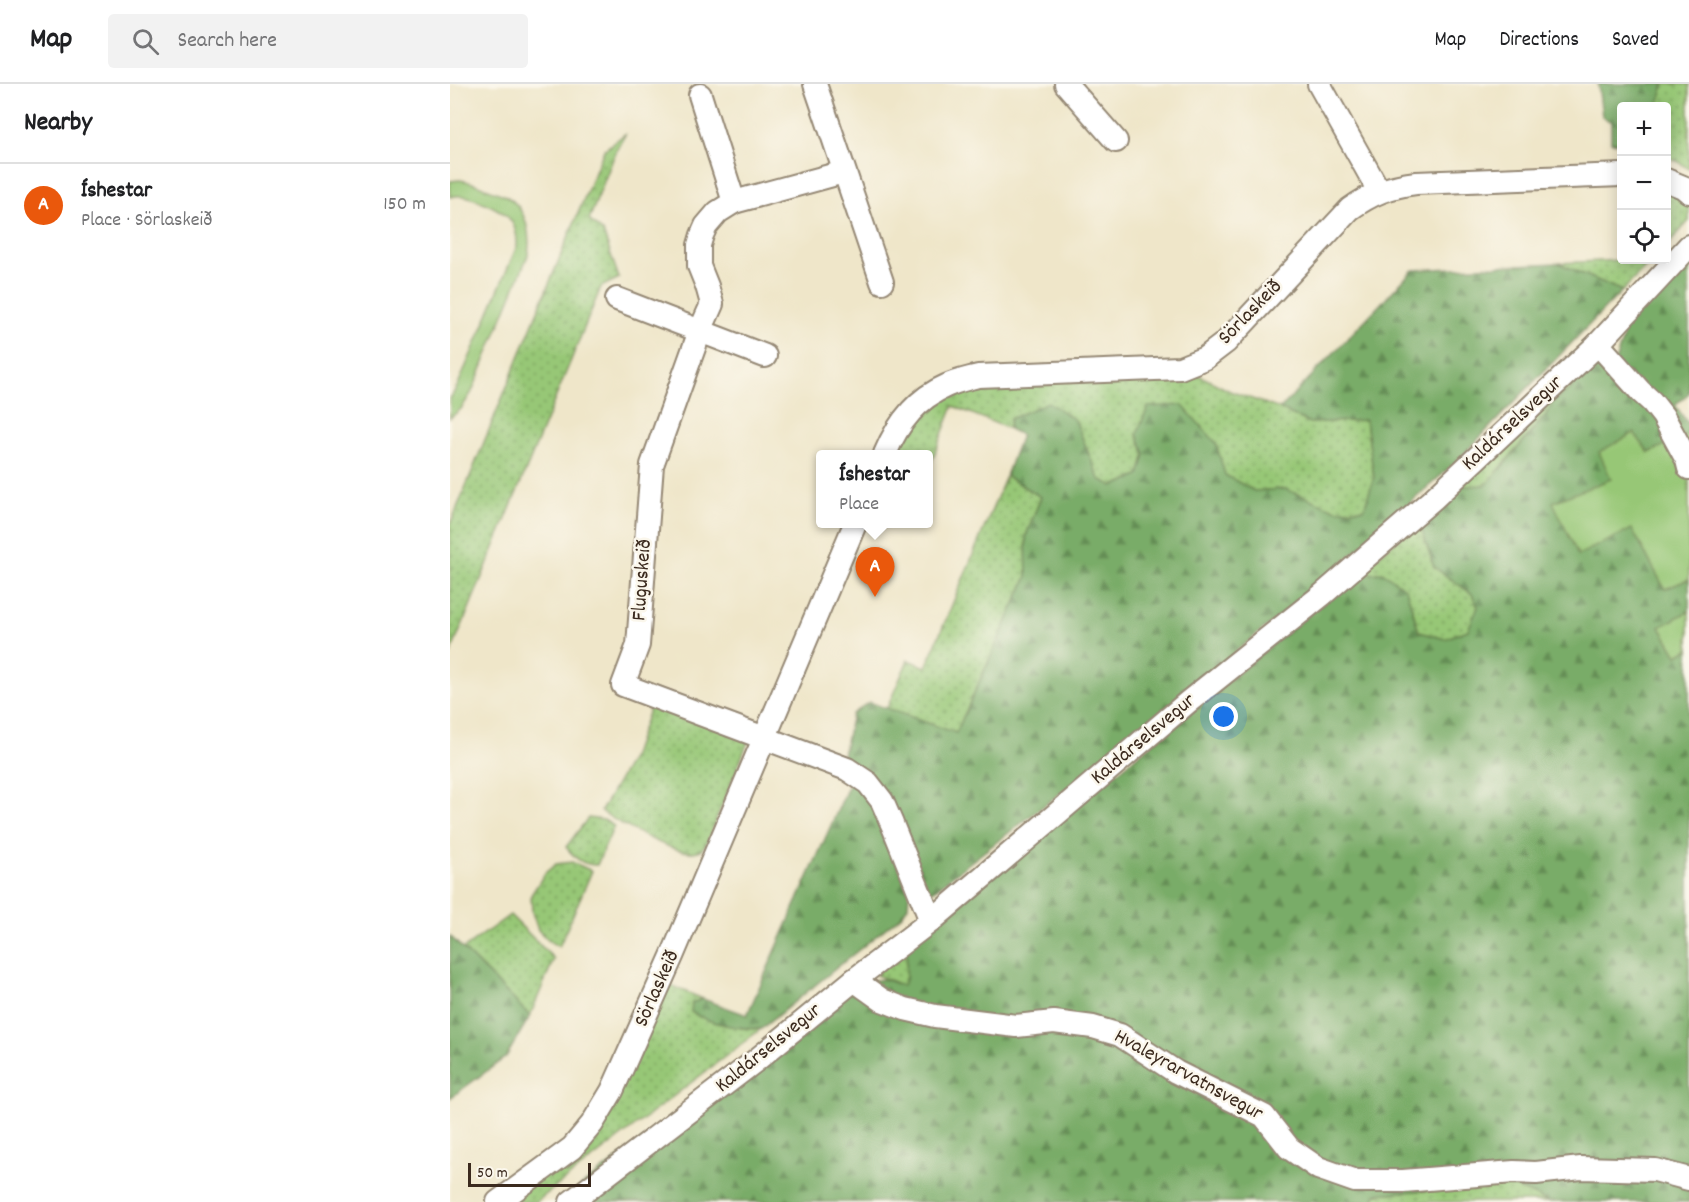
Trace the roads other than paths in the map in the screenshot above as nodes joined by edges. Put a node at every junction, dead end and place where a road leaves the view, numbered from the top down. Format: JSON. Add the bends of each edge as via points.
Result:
{"nodes":[{"id":1,"x":815,"y":84,"type":"edge"},
{"id":2,"x":1066,"y":84,"type":"edge"},
{"id":3,"x":1319,"y":84,"type":"edge"},
{"id":4,"x":700,"y":95,"type":"dead end"},
{"id":5,"x":1116,"y":141,"type":"dead end"},
{"id":6,"x":844,"y":172,"type":"junction"},
{"id":7,"x":1617,"y":175,"type":"edge"},
{"id":8,"x":1671,"y":182,"type":"edge"},
{"id":9,"x":1379,"y":191,"type":"junction"},
{"id":10,"x":1689,"y":192,"type":"edge"},
{"id":11,"x":734,"y":202,"type":"junction"},
{"id":12,"x":1689,"y":246,"type":"edge"},
{"id":13,"x":882,"y":282,"type":"dead end"},
{"id":14,"x":617,"y":298,"type":"dead end"},
{"id":15,"x":700,"y":331,"type":"junction"},
{"id":16,"x":1598,"y":344,"type":"junction"},
{"id":17,"x":765,"y":356,"type":"dead end"},
{"id":18,"x":887,"y":450,"type":"edge"},
{"id":19,"x":1689,"y":468,"type":"edge"},
{"id":20,"x":853,"y":528,"type":"edge"},
{"id":21,"x":764,"y":737,"type":"junction"},
{"id":22,"x":931,"y":921,"type":"junction"},
{"id":23,"x":854,"y":980,"type":"junction"},
{"id":24,"x":1689,"y":1179,"type":"edge"},
{"id":25,"x":498,"y":1202,"type":"edge"},
{"id":26,"x":571,"y":1202,"type":"edge"}],
"edges":[{"from":1,"to":6,"type":"street"},
{"from":2,"to":5,"type":"street"},
{"from":3,"to":9,"type":"street"},
{"from":4,"to":11,"type":"street"},
{"from":6,"to":11,"type":"street","name":"Fluguskeið"},
{"from":6,"to":13,"type":"street"},
{"from":7,"to":9,"type":"street","name":"Sörlaskeið","via":[[1416,183]]},
{"from":8,"to":10,"type":"street"},
{"from":9,"to":18,"type":"street","name":"Sörlaskeið","via":[[1350,209],[1226,342],[1205,358],[1180,368],[967,379],[946,386],[908,414]]},
{"from":11,"to":15,"type":"street","name":"Fluguskeið","via":[[711,218],[699,245],[699,266],[712,304]]},
{"from":12,"to":16,"type":"street","name":"Kaldárselsvegur"},
{"from":14,"to":15,"type":"street"},
{"from":15,"to":17,"type":"street"},
{"from":15,"to":21,"type":"street","name":"Fluguskeið","via":[[652,465],[638,645],[623,685]]},
{"from":16,"to":19,"type":"street","via":[[1664,416]]},
{"from":16,"to":22,"type":"street","name":"Kaldárselsvegur","via":[[1322,595],[1188,702]]},
{"from":20,"to":21,"type":"street","name":"Sörlaskeið"},
{"from":21,"to":22,"type":"street","via":[[847,769],[868,783],[882,801]]},
{"from":21,"to":25,"type":"street","name":"Sörlaskeið","via":[[612,1091],[572,1148]]},
{"from":22,"to":23,"type":"street","name":"Kaldárselsvegur"},
{"from":23,"to":24,"type":"street","name":"Hvaleyrarvatnsvegur","via":[[882,1000],[935,1016],[1016,1026],[1053,1022],[1120,1035],[1176,1072],[1264,1116],[1289,1148],[1318,1168],[1354,1181],[1581,1168],[1654,1170]]},
{"from":23,"to":26,"type":"street","name":"Kaldárselsvegur"}]}
